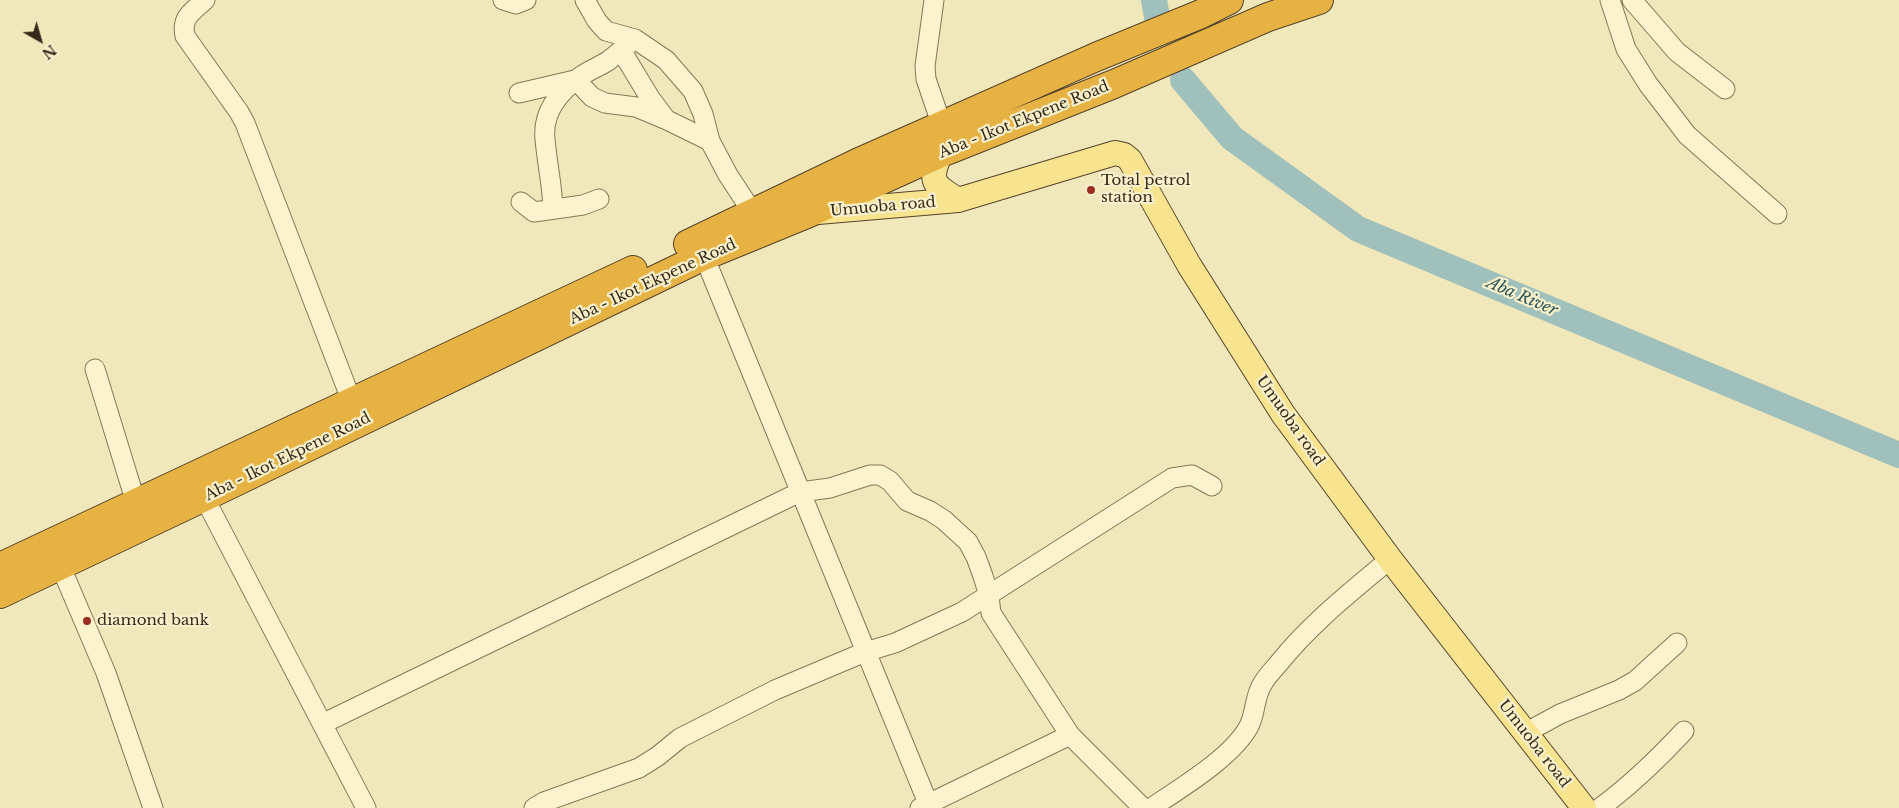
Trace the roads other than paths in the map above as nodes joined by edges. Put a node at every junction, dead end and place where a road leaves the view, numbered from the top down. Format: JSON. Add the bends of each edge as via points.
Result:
{"nodes":[{"id":1,"x":206,"y":0,"type":"edge"},
{"id":2,"x":503,"y":0,"type":"edge"},
{"id":3,"x":526,"y":0,"type":"edge"},
{"id":4,"x":585,"y":0,"type":"edge"},
{"id":5,"x":934,"y":0,"type":"edge"},
{"id":6,"x":1229,"y":0,"type":"edge"},
{"id":7,"x":1319,"y":0,"type":"edge"},
{"id":8,"x":1610,"y":0,"type":"edge"},
{"id":9,"x":1632,"y":0,"type":"edge"},
{"id":10,"x":628,"y":45,"type":"junction"},
{"id":11,"x":576,"y":80,"type":"junction"},
{"id":12,"x":1725,"y":89,"type":"dead end"},
{"id":13,"x":518,"y":93,"type":"dead end"},
{"id":14,"x":667,"y":120,"type":"junction"},
{"id":15,"x":942,"y":126,"type":"junction"},
{"id":16,"x":710,"y":141,"type":"junction"},
{"id":17,"x":941,"y":153,"type":"junction"},
{"id":18,"x":599,"y":199,"type":"dead end"},
{"id":19,"x":958,"y":200,"type":"junction"},
{"id":20,"x":521,"y":202,"type":"dead end"},
{"id":21,"x":561,"y":208,"type":"junction"},
{"id":22,"x":809,"y":213,"type":"junction"},
{"id":23,"x":753,"y":214,"type":"junction"},
{"id":24,"x":1777,"y":214,"type":"dead end"},
{"id":25,"x":704,"y":256,"type":"junction"},
{"id":26,"x":95,"y":369,"type":"dead end"},
{"id":27,"x":352,"y":402,"type":"junction"},
{"id":28,"x":1212,"y":486,"type":"dead end"},
{"id":29,"x":800,"y":492,"type":"junction"},
{"id":30,"x":204,"y":498,"type":"junction"},
{"id":31,"x":136,"y":504,"type":"junction"},
{"id":32,"x":1390,"y":559,"type":"junction"},
{"id":33,"x":60,"y":565,"type":"junction"},
{"id":34,"x":0,"y":567,"type":"edge"},
{"id":35,"x":0,"y":594,"type":"edge"},
{"id":36,"x":989,"y":596,"type":"junction"},
{"id":37,"x":1677,"y":644,"type":"dead end"},
{"id":38,"x":865,"y":652,"type":"junction"},
{"id":39,"x":322,"y":724,"type":"junction"},
{"id":40,"x":1684,"y":731,"type":"dead end"},
{"id":41,"x":1526,"y":733,"type":"junction"},
{"id":42,"x":1070,"y":735,"type":"junction"},
{"id":43,"x":926,"y":807,"type":"edge"},
{"id":44,"x":152,"y":808,"type":"edge"},
{"id":45,"x":366,"y":808,"type":"edge"},
{"id":46,"x":534,"y":808,"type":"edge"},
{"id":47,"x":1143,"y":808,"type":"edge"},
{"id":48,"x":1150,"y":808,"type":"edge"},
{"id":49,"x":1584,"y":808,"type":"edge"},
{"id":50,"x":1600,"y":808,"type":"edge"}],
"edges":[{"from":1,"to":27,"type":"street","via":[[186,17],[185,36],[245,123]]},
{"from":2,"to":3,"type":"street","via":[[516,4]]},
{"from":4,"to":10,"type":"street","via":[[606,31]]},
{"from":5,"to":15,"type":"street","via":[[925,66],[926,79]]},
{"from":6,"to":15,"type":"highway","name":"Aba - Ikot Ekpene Road"},
{"from":7,"to":17,"type":"highway","name":"Aba - Ikot Ekpene Road","via":[[1268,17],[1114,84]]},
{"from":8,"to":24,"type":"street","via":[[1626,49],[1687,135]]},
{"from":9,"to":12,"type":"street","via":[[1677,52]]},
{"from":10,"to":11,"type":"street"},
{"from":10,"to":14,"type":"street","via":[[650,98]]},
{"from":10,"to":16,"type":"street","via":[[666,60],[693,91]]},
{"from":11,"to":13,"type":"street"},
{"from":11,"to":14,"type":"street","via":[[592,97],[604,103],[636,107]]},
{"from":11,"to":21,"type":"street","via":[[551,106],[545,122],[552,184]]},
{"from":14,"to":16,"type":"street"},
{"from":15,"to":23,"type":"highway","name":"Aba - Ikot Ekpene Road"},
{"from":16,"to":23,"type":"street"},
{"from":17,"to":19,"type":"main road","name":"Umuoba road","via":[[933,175],[935,183]]},
{"from":17,"to":22,"type":"highway","name":"Aba - Ikot Ekpene Road"},
{"from":18,"to":21,"type":"street"},
{"from":19,"to":22,"type":"main road","name":"Umuoba road"},
{"from":19,"to":32,"type":"main road","name":"Umuoba road","via":[[1115,153],[1124,155],[1283,414]]},
{"from":20,"to":21,"type":"street","via":[[534,212]]},
{"from":22,"to":25,"type":"highway","name":"Aba - Ikot Ekpene Road"},
{"from":23,"to":27,"type":"highway","name":"Aba - Ikot Ekpene Road"},
{"from":25,"to":29,"type":"street"},
{"from":25,"to":30,"type":"highway","name":"Aba - Ikot Ekpene Road"},
{"from":26,"to":31,"type":"street"},
{"from":27,"to":31,"type":"highway","name":"Aba - Ikot Ekpene Road"},
{"from":28,"to":36,"type":"street","via":[[1192,475],[1172,478]]},
{"from":29,"to":36,"type":"street","via":[[830,488],[870,475],[890,481],[907,501],[930,510],[968,542]]},
{"from":29,"to":38,"type":"street"},
{"from":29,"to":39,"type":"street"},
{"from":30,"to":33,"type":"highway","name":"Aba - Ikot Ekpene Road"},
{"from":30,"to":39,"type":"street"},
{"from":31,"to":34,"type":"highway","name":"Aba - Ikot Ekpene Road"},
{"from":32,"to":41,"type":"main road","name":"Umuoba road"},
{"from":32,"to":48,"type":"street","via":[[1295,643],[1262,684],[1250,725],[1240,740],[1200,775]]},
{"from":33,"to":35,"type":"highway","name":"Aba - Ikot Ekpene Road"},
{"from":33,"to":44,"type":"street","via":[[106,673]]},
{"from":36,"to":38,"type":"street","via":[[896,643]]},
{"from":36,"to":42,"type":"street","via":[[991,613]]},
{"from":37,"to":41,"type":"street","via":[[1635,681],[1560,714]]},
{"from":38,"to":43,"type":"street"},
{"from":38,"to":46,"type":"street","via":[[775,690],[689,734],[639,768]]},
{"from":39,"to":45,"type":"street"},
{"from":40,"to":50,"type":"street","via":[[1658,759]]},
{"from":41,"to":49,"type":"main road","name":"Umuoba road"},
{"from":42,"to":43,"type":"street"},
{"from":42,"to":47,"type":"street"}]}
